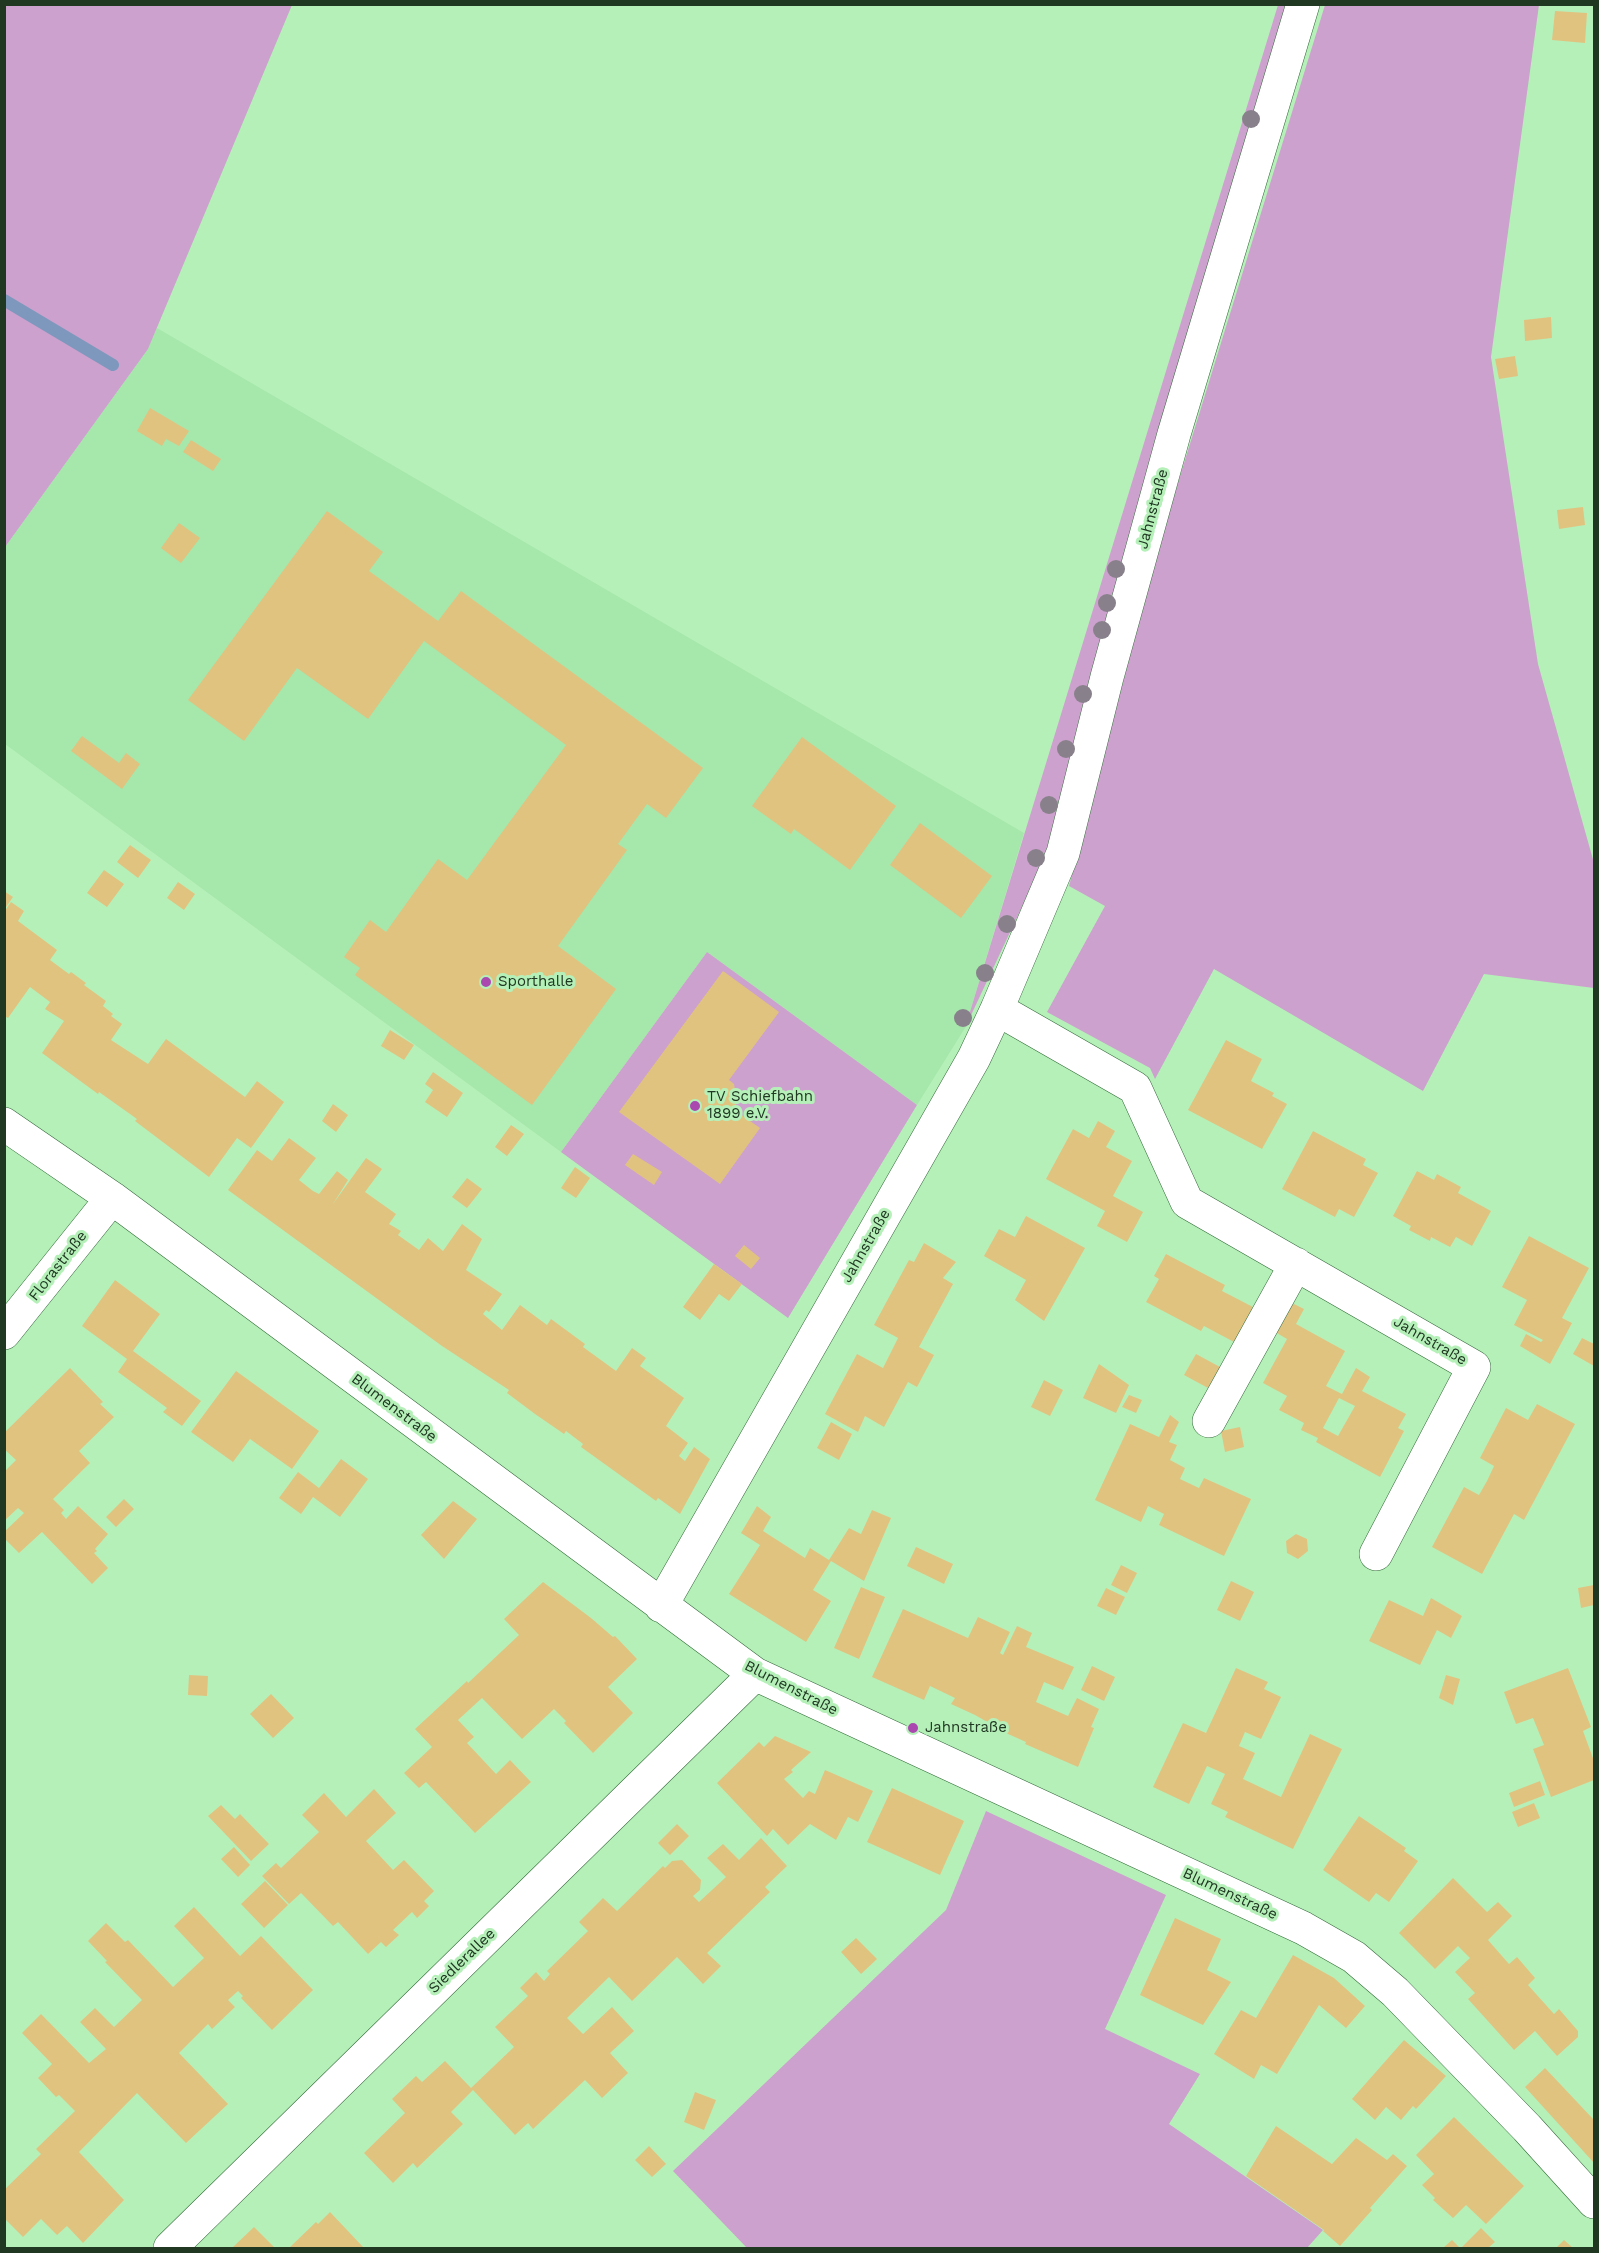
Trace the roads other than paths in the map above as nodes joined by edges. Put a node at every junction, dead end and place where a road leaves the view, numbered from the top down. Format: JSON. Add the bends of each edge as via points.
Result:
{"nodes":[{"id":1,"x":1303,"y":4,"type":"edge"},
{"id":2,"x":997,"y":1009,"type":"junction"},
{"id":3,"x":4,"y":1124,"type":"edge"},
{"id":4,"x":112,"y":1198,"type":"junction"},
{"id":5,"x":1296,"y":1264,"type":"junction"},
{"id":6,"x":4,"y":1333,"type":"edge"},
{"id":7,"x":1209,"y":1421,"type":"dead end"},
{"id":8,"x":1376,"y":1554,"type":"dead end"},
{"id":9,"x":661,"y":1606,"type":"junction"},
{"id":10,"x":755,"y":1674,"type":"junction"},
{"id":11,"x":1594,"y":2202,"type":"edge"},
{"id":12,"x":170,"y":2248,"type":"edge"}],
"edges":[{"from":1,"to":2,"type":"street","name":"Jahnstraße","via":[[1174,434],[1063,853]]},
{"from":2,"to":5,"type":"street","name":"Jahnstraße","via":[[1135,1088],[1187,1202]]},
{"from":2,"to":9,"type":"street","name":"Jahnstraße","via":[[974,1058]]},
{"from":3,"to":4,"type":"street","name":"Blumenstraße"},
{"from":4,"to":6,"type":"street","name":"Florastraße"},
{"from":4,"to":9,"type":"street","name":"Blumenstraße"},
{"from":5,"to":7,"type":"street"},
{"from":5,"to":8,"type":"street","name":"Jahnstraße","via":[[1474,1367]]},
{"from":9,"to":10,"type":"street","name":"Blumenstraße"},
{"from":10,"to":11,"type":"street","name":"Blumenstraße","via":[[1292,1923],[1354,1957],[1445,2043]]},
{"from":10,"to":12,"type":"street","name":"Siedlerallee"}]}
